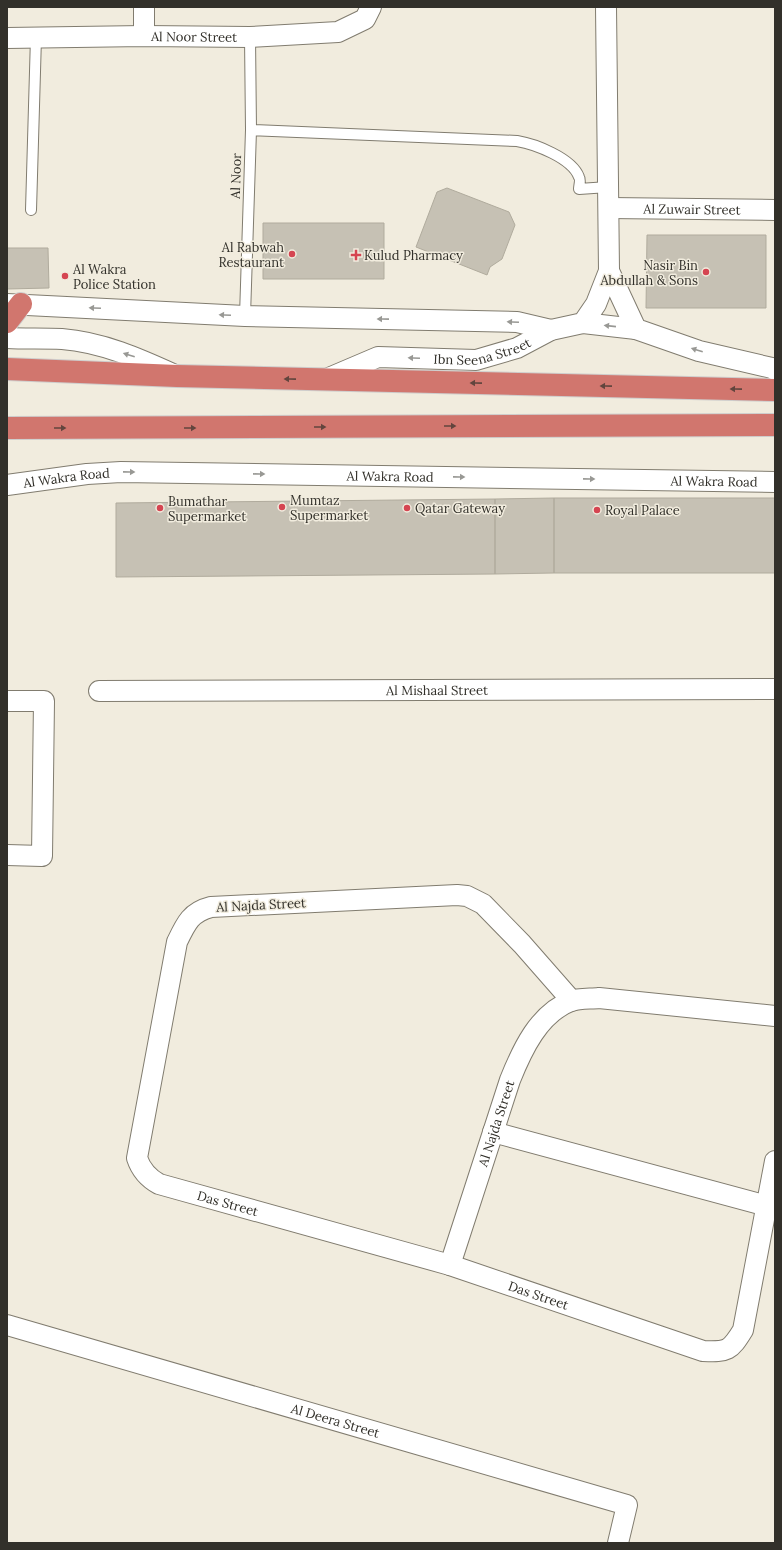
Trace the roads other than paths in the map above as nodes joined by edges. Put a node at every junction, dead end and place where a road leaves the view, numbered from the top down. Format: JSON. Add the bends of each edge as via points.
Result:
{"nodes":[{"id":1,"x":144,"y":7,"type":"edge"},
{"id":2,"x":371,"y":7,"type":"edge"},
{"id":3,"x":606,"y":7,"type":"edge"},
{"id":4,"x":144,"y":36,"type":"junction"},
{"id":5,"x":36,"y":37,"type":"junction"},
{"id":6,"x":250,"y":37,"type":"junction"},
{"id":7,"x":7,"y":38,"type":"edge"},
{"id":8,"x":251,"y":130,"type":"junction"},
{"id":9,"x":608,"y":187,"type":"junction"},
{"id":10,"x":609,"y":208,"type":"junction"},
{"id":11,"x":31,"y":210,"type":"dead end"},
{"id":12,"x":775,"y":210,"type":"edge"},
{"id":13,"x":609,"y":271,"type":"junction"},
{"id":14,"x":14,"y":304,"type":"edge"},
{"id":15,"x":245,"y":316,"type":"junction"},
{"id":16,"x":7,"y":322,"type":"edge"},
{"id":17,"x":583,"y":323,"type":"junction"},
{"id":18,"x":636,"y":329,"type":"junction"},
{"id":19,"x":551,"y":330,"type":"junction"},
{"id":20,"x":7,"y":338,"type":"edge"},
{"id":21,"x":7,"y":369,"type":"edge"},
{"id":22,"x":775,"y":370,"type":"edge"},
{"id":23,"x":177,"y":376,"type":"junction"},
{"id":24,"x":323,"y":380,"type":"junction"},
{"id":25,"x":775,"y":390,"type":"edge"},
{"id":26,"x":775,"y":425,"type":"edge"},
{"id":27,"x":7,"y":428,"type":"edge"},
{"id":28,"x":37,"y":428,"type":"junction"},
{"id":29,"x":7,"y":446,"type":"edge"},
{"id":30,"x":775,"y":482,"type":"edge"},
{"id":31,"x":7,"y":485,"type":"edge"},
{"id":32,"x":775,"y":689,"type":"edge"},
{"id":33,"x":99,"y":691,"type":"dead end"},
{"id":34,"x":7,"y":701,"type":"edge"},
{"id":35,"x":7,"y":855,"type":"edge"},
{"id":36,"x":572,"y":1001,"type":"junction"},
{"id":37,"x":775,"y":1016,"type":"edge"},
{"id":38,"x":493,"y":1132,"type":"junction"},
{"id":39,"x":775,"y":1161,"type":"edge"},
{"id":40,"x":158,"y":1184,"type":"joint"},
{"id":41,"x":767,"y":1206,"type":"junction"},
{"id":42,"x":450,"y":1265,"type":"junction"},
{"id":43,"x":7,"y":1325,"type":"edge"},
{"id":44,"x":618,"y":1543,"type":"edge"}],
"edges":[{"from":1,"to":4,"type":"street"},
{"from":2,"to":6,"type":"street","name":"Al Noor Street","via":[[365,19],[338,32]]},
{"from":3,"to":9,"type":"street"},
{"from":4,"to":5,"type":"street","name":"Al Noor Street"},
{"from":4,"to":6,"type":"street","name":"Al Noor Street"},
{"from":5,"to":7,"type":"street","name":"Al Noor Street"},
{"from":5,"to":11,"type":"lane"},
{"from":6,"to":8,"type":"lane","name":"Al Noor"},
{"from":8,"to":9,"type":"lane","via":[[517,141],[544,148],[566,162],[580,177],[579,189]]},
{"from":8,"to":15,"type":"lane","name":"Al Noor"},
{"from":9,"to":10,"type":"street"},
{"from":10,"to":12,"type":"street","name":"Al Zuwair Street"},
{"from":10,"to":13,"type":"street"},
{"from":13,"to":17,"type":"street","via":[[596,304]]},
{"from":13,"to":18,"type":"street"},
{"from":15,"to":14,"type":"street","one_way":true},
{"from":14,"to":16,"type":"highway"},
{"from":19,"to":15,"type":"street","one_way":true,"via":[[517,322]]},
{"from":18,"to":17,"type":"street","name":"Ibn Seena Street","one_way":true},
{"from":17,"to":19,"type":"street","name":"Ibn Seena Street"},
{"from":22,"to":18,"type":"street","one_way":true,"via":[[699,351]]},
{"from":19,"to":24,"type":"street","name":"Ibn Seena Street","one_way":true,"via":[[518,348],[476,360],[378,357]]},
{"from":23,"to":20,"type":"street","one_way":true,"via":[[135,357],[99,346],[63,339]]},
{"from":21,"to":23,"type":"highway"},
{"from":24,"to":23,"type":"highway","one_way":true},
{"from":25,"to":24,"type":"highway","one_way":true},
{"from":28,"to":26,"type":"highway","one_way":true},
{"from":27,"to":28,"type":"highway"},
{"from":28,"to":29,"type":"highway"},
{"from":31,"to":30,"type":"street","name":"Al Wakra Road","one_way":true,"via":[[121,472]]},
{"from":32,"to":33,"type":"street","name":"Al Mishaal Street"},
{"from":34,"to":35,"type":"street","via":[[44,701],[42,856]]},
{"from":36,"to":37,"type":"street","name":"Al Najda Street","via":[[621,999]]},
{"from":36,"to":38,"type":"street","name":"Al Najda Street","via":[[553,1012],[532,1033],[520,1055]]},
{"from":36,"to":40,"type":"street","name":"Al Najda Street","via":[[483,904],[467,896],[211,907],[200,910],[190,918],[177,942],[137,1158],[145,1174]]},
{"from":38,"to":41,"type":"street"},
{"from":38,"to":42,"type":"street","name":"Al Najda Street"},
{"from":39,"to":41,"type":"street","name":"Das Street"},
{"from":40,"to":42,"type":"street","name":"Das Street"},
{"from":41,"to":42,"type":"street","name":"Das Street","via":[[743,1330],[734,1343],[722,1351],[703,1351]]},
{"from":43,"to":44,"type":"street","name":"Al Deera Street","via":[[627,1505]]}]}
